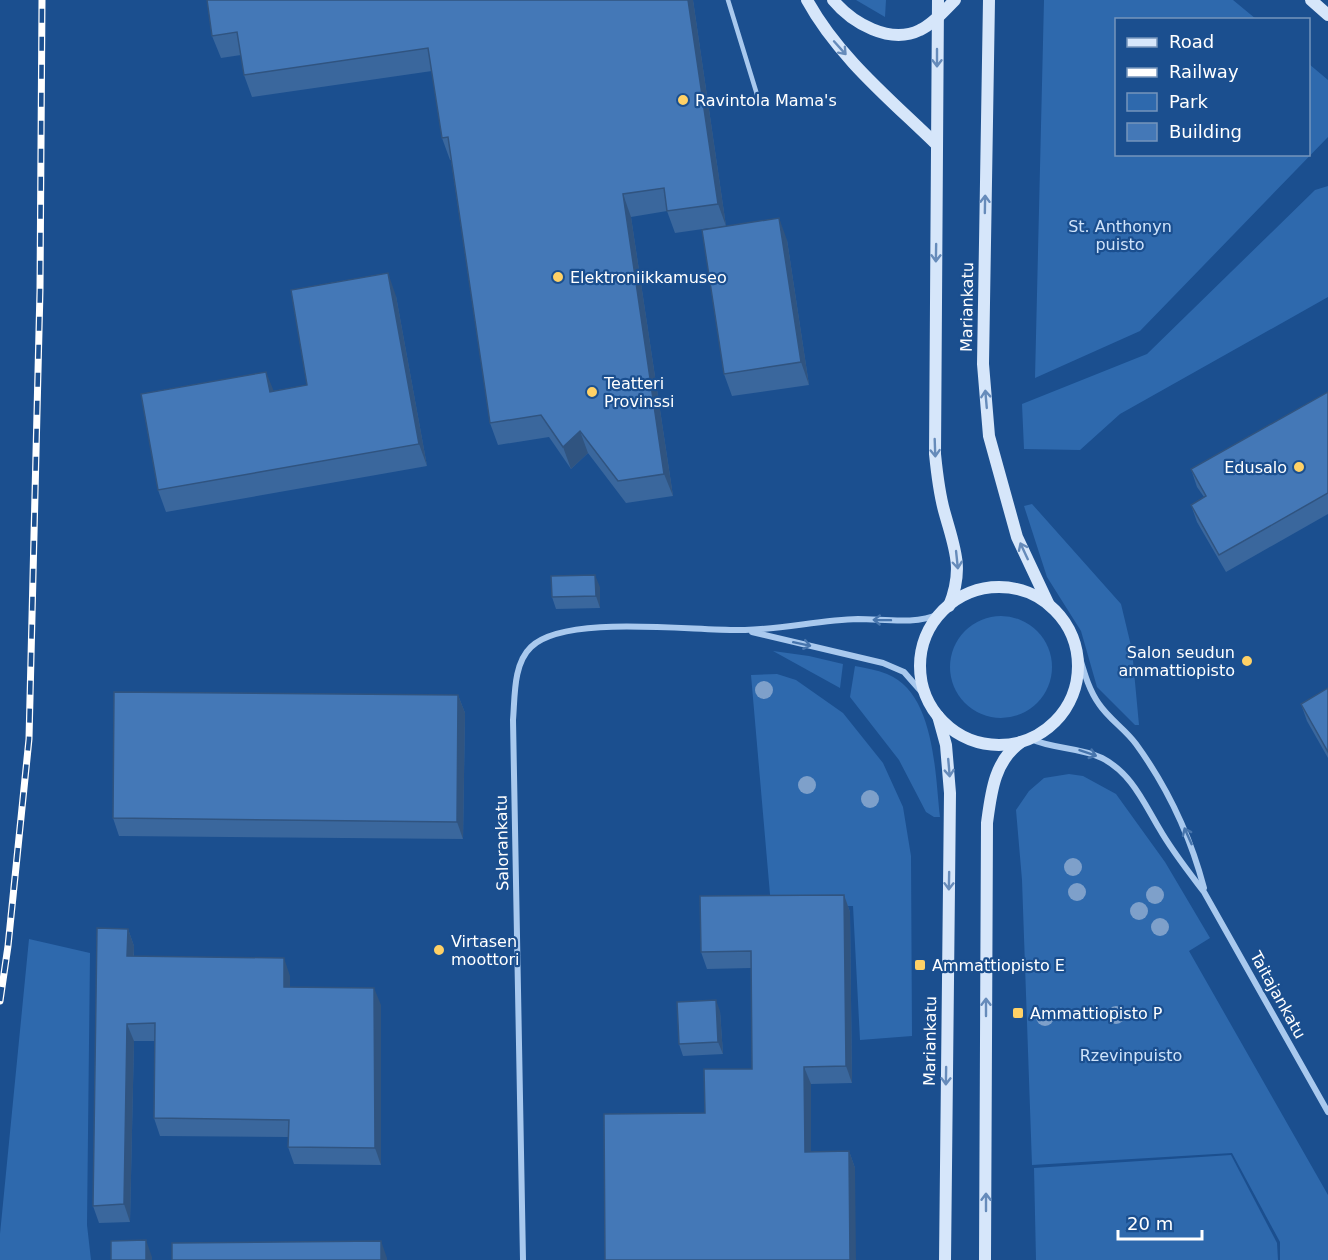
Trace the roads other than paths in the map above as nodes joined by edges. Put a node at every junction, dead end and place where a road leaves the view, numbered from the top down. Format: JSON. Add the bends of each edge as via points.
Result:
{"nodes":[{"id":1,"x":728,"y":0,"type":"edge"},
{"id":2,"x":807,"y":0,"type":"edge"},
{"id":3,"x":833,"y":0,"type":"edge"},
{"id":4,"x":938,"y":0,"type":"edge"},
{"id":5,"x":956,"y":0,"type":"edge"},
{"id":6,"x":989,"y":0,"type":"edge"},
{"id":7,"x":1311,"y":0,"type":"edge"},
{"id":8,"x":1328,"y":15,"type":"edge"},
{"id":9,"x":938,"y":17,"type":"junction"},
{"id":10,"x":759,"y":101,"type":"dead end"},
{"id":11,"x":936,"y":144,"type":"junction"},
{"id":12,"x":1048,"y":603,"type":"junction"},
{"id":13,"x":944,"y":610,"type":"junction"},
{"id":14,"x":745,"y":630,"type":"junction"},
{"id":15,"x":1077,"y":648,"type":"junction"},
{"id":16,"x":926,"y":697,"type":"junction"},
{"id":17,"x":938,"y":716,"type":"junction"},
{"id":18,"x":1026,"y":740,"type":"junction"},
{"id":19,"x":1204,"y":892,"type":"junction"},
{"id":20,"x":1328,"y":1112,"type":"edge"},
{"id":21,"x":523,"y":1260,"type":"edge"},
{"id":22,"x":945,"y":1260,"type":"edge"},
{"id":23,"x":985,"y":1260,"type":"edge"}],
"edges":[{"from":1,"to":10,"type":"lane"},
{"from":2,"to":11,"type":"main road","one_way":true,"via":[[822,28],[846,55]]},
{"from":3,"to":9,"type":"main road","via":[[865,26],[898,37],[920,30]]},
{"from":4,"to":9,"type":"main road","name":"Mariankatu"},
{"from":5,"to":9,"type":"main road"},
{"from":12,"to":6,"type":"main road","name":"Mariankatu","one_way":true,"via":[[1017,537],[988,426],[983,364]]},
{"from":7,"to":8,"type":"main road"},
{"from":9,"to":11,"type":"main road","name":"Mariankatu","one_way":true},
{"from":11,"to":13,"type":"main road","name":"Mariankatu","one_way":true,"via":[[935,454],[938,484],[958,559],[957,587]]},
{"from":12,"to":13,"type":"main road","via":[[1024,590],[997,587],[975,590]]},
{"from":12,"to":15,"type":"main road","via":[[1066,623]]},
{"from":13,"to":14,"type":"street","name":"Salorankatu","one_way":true,"via":[[925,619],[856,619]]},
{"from":13,"to":16,"type":"main road","via":[[928,632],[921,653]]},
{"from":14,"to":16,"type":"street","name":"Salorankatu","one_way":true,"via":[[883,663],[904,672]]},
{"from":14,"to":21,"type":"street","name":"Salorankatu","via":[[666,627],[559,633],[531,646],[516,677],[513,720]]},
{"from":15,"to":18,"type":"main road","via":[[1078,676],[1070,702],[1047,730]]},
{"from":19,"to":15,"type":"street","name":"Taitajankatu","one_way":true,"via":[[1191,843],[1170,797],[1135,742],[1099,704],[1089,687]]},
{"from":16,"to":17,"type":"main road"},
{"from":17,"to":18,"type":"main road","via":[[954,731],[974,741],[995,745]]},
{"from":17,"to":22,"type":"main road","name":"Mariankatu","one_way":true,"via":[[946,746],[950,794]]},
{"from":18,"to":19,"type":"street","name":"Taitajankatu","one_way":true,"via":[[1080,750],[1114,765],[1143,797]]},
{"from":23,"to":18,"type":"main road","one_way":true,"via":[[987,823],[997,774],[1009,753]]},
{"from":19,"to":20,"type":"street","name":"Taitajankatu"}]}
